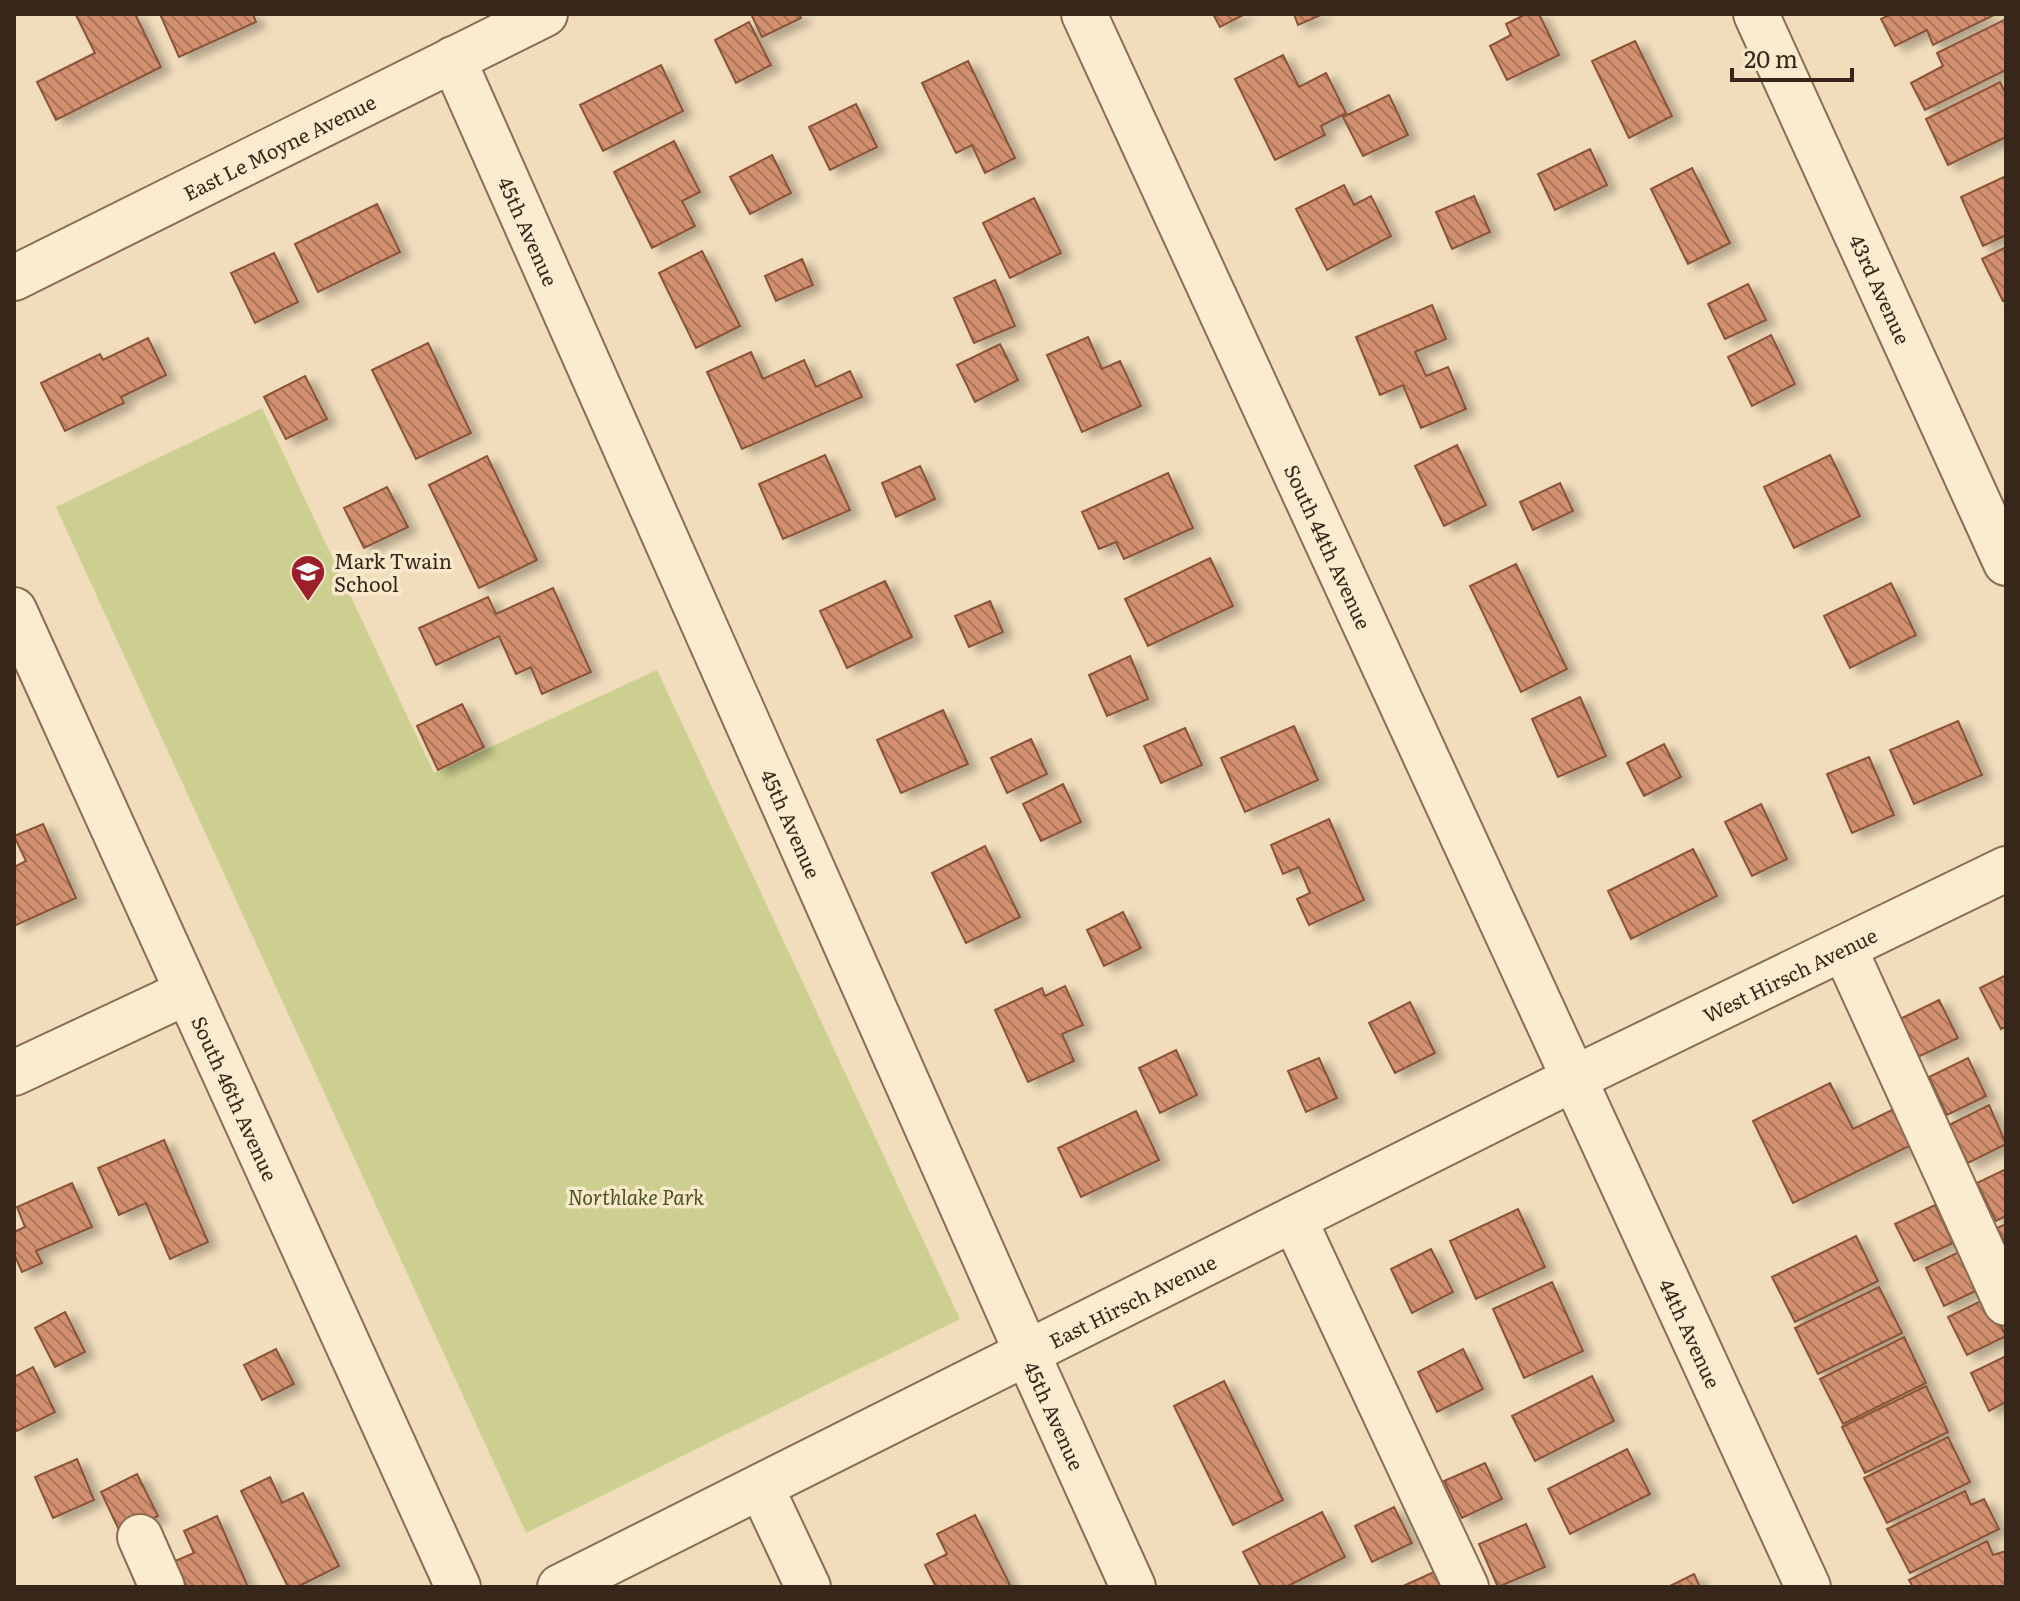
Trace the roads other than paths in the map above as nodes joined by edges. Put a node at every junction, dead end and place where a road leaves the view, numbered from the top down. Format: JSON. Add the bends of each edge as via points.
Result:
{"nodes":[{"id":1,"x":545,"y":14,"type":"edge"},
{"id":2,"x":1084,"y":14,"type":"edge"},
{"id":3,"x":1756,"y":14,"type":"edge"},
{"id":4,"x":453,"y":59,"type":"junction"},
{"id":5,"x":14,"y":278,"type":"edge"},
{"id":6,"x":2006,"y":563,"type":"edge"},
{"id":7,"x":14,"y":610,"type":"edge"},
{"id":8,"x":2006,"y":869,"type":"edge"},
{"id":9,"x":1844,"y":948,"type":"junction"},
{"id":10,"x":187,"y":992,"type":"junction"},
{"id":11,"x":14,"y":1073,"type":"edge"},
{"id":12,"x":1575,"y":1078,"type":"junction"},
{"id":13,"x":1294,"y":1219,"type":"junction"},
{"id":14,"x":2006,"y":1303,"type":"edge"},
{"id":15,"x":1027,"y":1353,"type":"junction"},
{"id":16,"x":761,"y":1487,"type":"junction"},
{"id":17,"x":140,"y":1537,"type":"dead end"},
{"id":18,"x":162,"y":1587,"type":"edge"},
{"id":19,"x":458,"y":1587,"type":"edge"},
{"id":20,"x":560,"y":1587,"type":"edge"},
{"id":21,"x":808,"y":1587,"type":"edge"},
{"id":22,"x":1133,"y":1587,"type":"edge"},
{"id":23,"x":1466,"y":1587,"type":"edge"},
{"id":24,"x":1808,"y":1587,"type":"edge"}],
"edges":[{"from":1,"to":4,"type":"street","name":"East Le Moyne Avenue"},
{"from":2,"to":12,"type":"street","name":"South 44th Avenue"},
{"from":3,"to":6,"type":"street","name":"43rd Avenue"},
{"from":4,"to":5,"type":"street","name":"East Le Moyne Avenue"},
{"from":4,"to":15,"type":"street","name":"45th Avenue"},
{"from":7,"to":10,"type":"street","name":"South 46th Avenue"},
{"from":8,"to":9,"type":"street","name":"West Hirsch Avenue"},
{"from":9,"to":12,"type":"street","name":"West Hirsch Avenue"},
{"from":9,"to":14,"type":"street"},
{"from":10,"to":11,"type":"street"},
{"from":10,"to":19,"type":"street","name":"South 46th Avenue"},
{"from":12,"to":13,"type":"street","name":"East Hirsch Avenue"},
{"from":12,"to":24,"type":"street","name":"44th Avenue"},
{"from":13,"to":15,"type":"street","name":"East Hirsch Avenue"},
{"from":13,"to":23,"type":"street"},
{"from":15,"to":16,"type":"street","name":"East Hirsch Avenue"},
{"from":15,"to":22,"type":"street","name":"45th Avenue"},
{"from":16,"to":20,"type":"street","name":"East Hirsch Avenue"},
{"from":16,"to":21,"type":"street"},
{"from":17,"to":18,"type":"street"}]}
